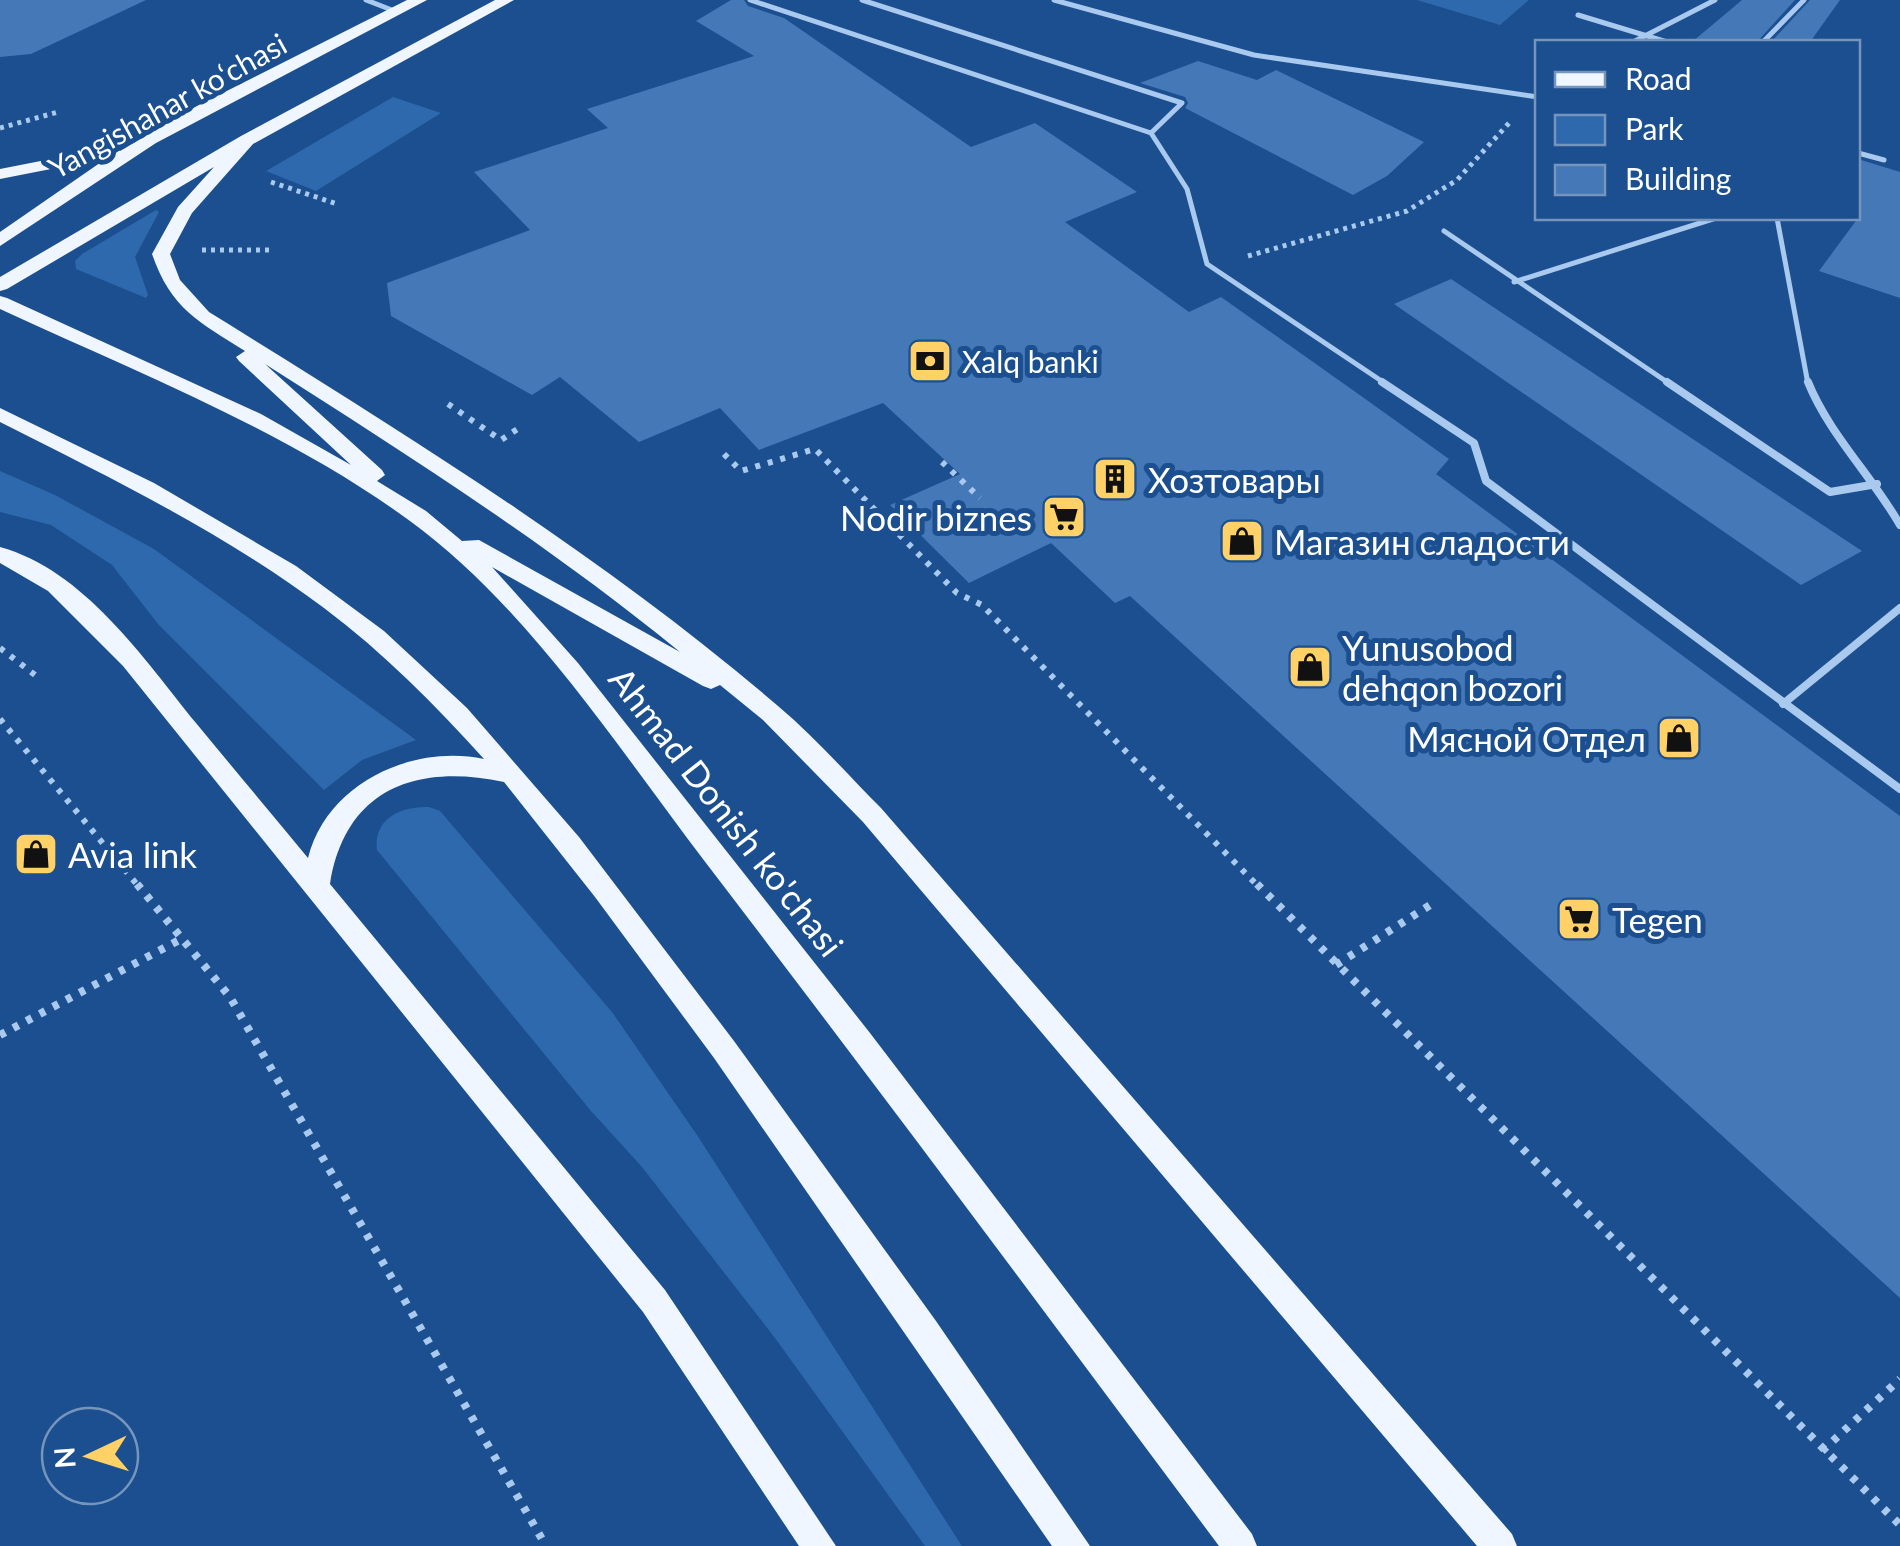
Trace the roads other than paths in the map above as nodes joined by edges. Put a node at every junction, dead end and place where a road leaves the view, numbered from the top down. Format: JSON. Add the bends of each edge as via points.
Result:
{"nodes":[{"id":1,"x":366,"y":0,"type":"edge"},
{"id":2,"x":420,"y":0,"type":"edge"},
{"id":3,"x":506,"y":0,"type":"edge"},
{"id":4,"x":750,"y":0,"type":"edge"},
{"id":5,"x":862,"y":0,"type":"edge"},
{"id":6,"x":1054,"y":0,"type":"edge"},
{"id":7,"x":1715,"y":0,"type":"edge"},
{"id":8,"x":1804,"y":0,"type":"edge"},
{"id":9,"x":397,"y":12,"type":"junction"},
{"id":10,"x":1578,"y":15,"type":"dead end"},
{"id":11,"x":1644,"y":37,"type":"junction"},
{"id":12,"x":1637,"y":40,"type":"edge"},
{"id":13,"x":1657,"y":40,"type":"edge"},
{"id":14,"x":1766,"y":40,"type":"edge"},
{"id":15,"x":1535,"y":98,"type":"edge"},
{"id":16,"x":1151,"y":132,"type":"junction"},
{"id":17,"x":150,"y":139,"type":"junction"},
{"id":18,"x":247,"y":140,"type":"junction"},
{"id":19,"x":1860,"y":154,"type":"edge"},
{"id":20,"x":1884,"y":160,"type":"dead end"},
{"id":21,"x":0,"y":174,"type":"edge"},
{"id":22,"x":1710,"y":220,"type":"edge"},
{"id":23,"x":1777,"y":220,"type":"edge"},
{"id":24,"x":1444,"y":231,"type":"dead end"},
{"id":25,"x":0,"y":241,"type":"edge"},
{"id":26,"x":1514,"y":282,"type":"junction"},
{"id":27,"x":0,"y":285,"type":"edge"},
{"id":28,"x":0,"y":302,"type":"edge"},
{"id":29,"x":198,"y":312,"type":"junction"},
{"id":30,"x":0,"y":414,"type":"edge"},
{"id":31,"x":1877,"y":484,"type":"junction"},
{"id":32,"x":418,"y":516,"type":"junction"},
{"id":33,"x":1900,"y":525,"type":"edge"},
{"id":34,"x":0,"y":554,"type":"edge"},
{"id":35,"x":1900,"y":608,"type":"edge"},
{"id":36,"x":1783,"y":704,"type":"junction"},
{"id":37,"x":772,"y":714,"type":"junction"},
{"id":38,"x":510,"y":774,"type":"junction"},
{"id":39,"x":1900,"y":789,"type":"edge"},
{"id":40,"x":316,"y":888,"type":"junction"},
{"id":41,"x":820,"y":1546,"type":"edge"},
{"id":42,"x":1073,"y":1546,"type":"edge"},
{"id":43,"x":1240,"y":1546,"type":"edge"},
{"id":44,"x":1500,"y":1546,"type":"edge"}],
"edges":[{"from":1,"to":9,"type":"lane"},
{"from":2,"to":9,"type":"main road","name":"Yangishahar ko‘chasi"},
{"from":3,"to":18,"type":"main road","name":"Yangishahar ko‘chasi"},
{"from":4,"to":16,"type":"lane"},
{"from":5,"to":16,"type":"lane","via":[[1182,103]]},
{"from":6,"to":15,"type":"lane","via":[[1254,55]]},
{"from":7,"to":11,"type":"lane"},
{"from":8,"to":14,"type":"lane"},
{"from":9,"to":17,"type":"main road","name":"Yangishahar ko‘chasi"},
{"from":10,"to":11,"type":"lane"},
{"from":11,"to":12,"type":"lane"},
{"from":11,"to":13,"type":"lane"},
{"from":16,"to":36,"type":"lane","via":[[1187,189],[1208,264],[1474,443],[1486,481]]},
{"from":17,"to":21,"type":"main road"},
{"from":17,"to":25,"type":"main road","name":"Yangishahar ko‘chasi"},
{"from":18,"to":27,"type":"main road","name":"Yangishahar ko‘chasi"},
{"from":18,"to":29,"type":"main road","via":[[164,244],[164,268]]},
{"from":19,"to":20,"type":"lane"},
{"from":22,"to":26,"type":"lane"},
{"from":23,"to":31,"type":"lane","via":[[1808,384]]},
{"from":24,"to":26,"type":"lane"},
{"from":26,"to":31,"type":"lane","via":[[1830,492]]},
{"from":28,"to":32,"type":"main road","name":"Ahmad Donish ko'chasi","via":[[254,420]]},
{"from":29,"to":32,"type":"main road"},
{"from":29,"to":37,"type":"main road","via":[[540,530]]},
{"from":30,"to":38,"type":"main road","via":[[182,506],[289,571],[412,669]]},
{"from":31,"to":33,"type":"lane"},
{"from":32,"to":37,"type":"main road"},
{"from":32,"to":43,"type":"main road","name":"Ahmad Donish ko'chasi","via":[[530,621],[860,1042]]},
{"from":34,"to":40,"type":"main road","via":[[76,601]]},
{"from":35,"to":36,"type":"lane"},
{"from":36,"to":39,"type":"lane"},
{"from":37,"to":44,"type":"main road","via":[[872,815]]},
{"from":38,"to":40,"type":"main road","via":[[444,766],[377,784],[346,809],[327,838]]},
{"from":38,"to":42,"type":"main road","via":[[761,1099]]},
{"from":40,"to":41,"type":"main road","via":[[654,1301]]}]}
